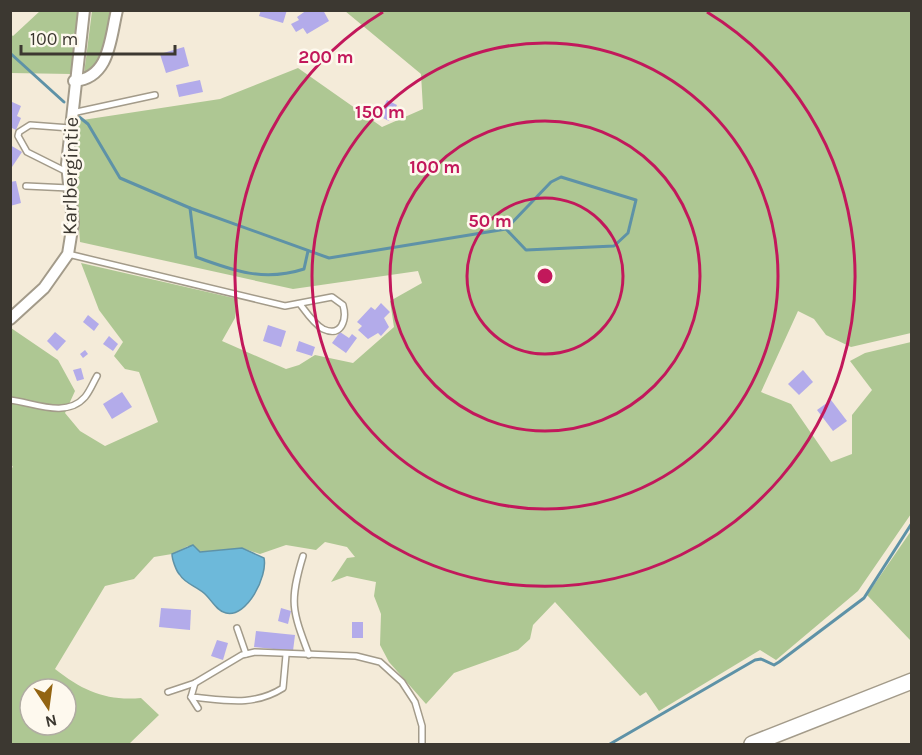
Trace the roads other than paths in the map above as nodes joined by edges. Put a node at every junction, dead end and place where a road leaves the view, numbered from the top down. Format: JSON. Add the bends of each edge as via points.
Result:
{"nodes":[{"id":1,"x":84,"y":10,"type":"edge"},
{"id":2,"x":117,"y":10,"type":"edge"},
{"id":3,"x":74,"y":81,"type":"junction"},
{"id":4,"x":155,"y":95,"type":"dead end"},
{"id":5,"x":71,"y":114,"type":"junction"},
{"id":6,"x":69,"y":128,"type":"junction"},
{"id":7,"x":67,"y":172,"type":"junction"},
{"id":8,"x":26,"y":186,"type":"dead end"},
{"id":9,"x":69,"y":188,"type":"junction"},
{"id":10,"x":68,"y":254,"type":"junction"},
{"id":11,"x":300,"y":304,"type":"junction"},
{"id":12,"x":10,"y":319,"type":"edge"},
{"id":13,"x":97,"y":376,"type":"dead end"},
{"id":14,"x":10,"y":400,"type":"edge"},
{"id":15,"x":303,"y":556,"type":"dead end"},
{"id":16,"x":237,"y":628,"type":"dead end"},
{"id":17,"x":246,"y":654,"type":"junction"},
{"id":18,"x":286,"y":655,"type":"junction"},
{"id":19,"x":309,"y":655,"type":"junction"},
{"id":20,"x":912,"y":681,"type":"edge"},
{"id":21,"x":195,"y":683,"type":"junction"},
{"id":22,"x":168,"y":692,"type":"dead end"},
{"id":23,"x":191,"y":697,"type":"junction"},
{"id":24,"x":198,"y":708,"type":"dead end"},
{"id":25,"x":422,"y":744,"type":"edge"},
{"id":26,"x":752,"y":744,"type":"edge"}],
"edges":[{"from":1,"to":3,"type":"street","name":"Karlbergintie"},
{"from":2,"to":3,"type":"street","via":[[102,66],[88,80]]},
{"from":3,"to":5,"type":"street","name":"Karlbergintie"},
{"from":4,"to":5,"type":"lane"},
{"from":5,"to":6,"type":"street","name":"Karlbergintie"},
{"from":6,"to":7,"type":"street","name":"Karlbergintie"},
{"from":6,"to":7,"type":"lane","via":[[30,125],[18,136],[27,152]]},
{"from":7,"to":9,"type":"street","name":"Karlbergintie"},
{"from":8,"to":9,"type":"lane"},
{"from":9,"to":10,"type":"street","name":"Karlbergintie","via":[[73,223]]},
{"from":10,"to":11,"type":"lane","via":[[285,306]]},
{"from":10,"to":12,"type":"street","name":"Karlbergintie","via":[[44,288]]},
{"from":11,"to":11,"type":"lane","via":[[320,298],[339,300],[345,320],[342,327],[321,328]]},
{"from":13,"to":14,"type":"lane","via":[[85,397],[68,406],[44,408]]},
{"from":15,"to":19,"type":"lane","via":[[293,590]]},
{"from":16,"to":17,"type":"lane"},
{"from":17,"to":18,"type":"lane"},
{"from":17,"to":21,"type":"lane"},
{"from":18,"to":19,"type":"lane"},
{"from":18,"to":23,"type":"lane","via":[[283,688],[269,697],[253,701]]},
{"from":19,"to":25,"type":"lane","via":[[368,657],[393,672],[410,692],[420,714]]},
{"from":20,"to":26,"type":"street"},
{"from":21,"to":22,"type":"lane"},
{"from":21,"to":23,"type":"lane"},
{"from":23,"to":24,"type":"lane"}]}
